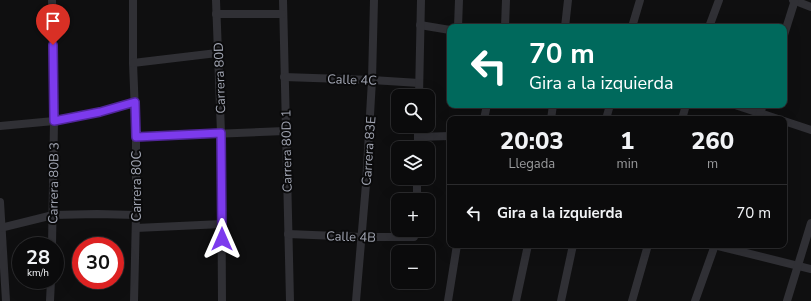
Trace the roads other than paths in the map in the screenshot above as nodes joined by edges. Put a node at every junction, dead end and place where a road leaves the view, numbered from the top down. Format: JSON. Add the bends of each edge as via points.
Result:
{"nodes":[{"id":1,"x":52,"y":0,"type":"edge"},
{"id":2,"x":133,"y":0,"type":"edge"},
{"id":3,"x":216,"y":0,"type":"edge"},
{"id":4,"x":282,"y":0,"type":"edge"},
{"id":5,"x":374,"y":0,"type":"edge"},
{"id":6,"x":421,"y":0,"type":"edge"},
{"id":7,"x":459,"y":0,"type":"edge"},
{"id":8,"x":506,"y":0,"type":"edge"},
{"id":9,"x":568,"y":0,"type":"edge"},
{"id":10,"x":640,"y":0,"type":"edge"},
{"id":11,"x":719,"y":0,"type":"edge"},
{"id":12,"x":794,"y":0,"type":"edge"},
{"id":13,"x":811,"y":7,"type":"edge"},
{"id":14,"x":216,"y":14,"type":"junction"},
{"id":15,"x":282,"y":14,"type":"junction"},
{"id":16,"x":458,"y":24,"type":"edge"},
{"id":17,"x":505,"y":24,"type":"edge"},
{"id":18,"x":565,"y":24,"type":"edge"},
{"id":19,"x":634,"y":24,"type":"edge"},
{"id":20,"x":710,"y":24,"type":"edge"},
{"id":21,"x":787,"y":24,"type":"edge"},
{"id":22,"x":420,"y":25,"type":"junction"},
{"id":23,"x":447,"y":30,"type":"edge"},
{"id":24,"x":217,"y":53,"type":"junction"},
{"id":25,"x":133,"y":62,"type":"junction"},
{"id":26,"x":284,"y":77,"type":"junction"},
{"id":27,"x":372,"y":80,"type":"junction"},
{"id":28,"x":419,"y":83,"type":"junction"},
{"id":29,"x":419,"y":89,"type":"edge"},
{"id":30,"x":135,"y":102,"type":"junction"},
{"id":31,"x":746,"y":108,"type":"edge"},
{"id":32,"x":760,"y":112,"type":"edge"},
{"id":33,"x":770,"y":116,"type":"edge"},
{"id":34,"x":54,"y":121,"type":"junction"},
{"id":35,"x":787,"y":122,"type":"edge"},
{"id":36,"x":0,"y":126,"type":"edge"},
{"id":37,"x":811,"y":130,"type":"edge"},
{"id":38,"x":285,"y":131,"type":"junction"},
{"id":39,"x":221,"y":133,"type":"junction"},
{"id":40,"x":418,"y":133,"type":"edge"},
{"id":41,"x":447,"y":136,"type":"edge"},
{"id":42,"x":136,"y":137,"type":"junction"},
{"id":43,"x":418,"y":137,"type":"junction"},
{"id":44,"x":418,"y":141,"type":"edge"},
{"id":45,"x":0,"y":202,"type":"edge"},
{"id":46,"x":54,"y":215,"type":"junction"},
{"id":47,"x":136,"y":215,"type":"junction"},
{"id":48,"x":811,"y":223,"type":"edge"},
{"id":49,"x":222,"y":224,"type":"junction"},
{"id":50,"x":1,"y":228,"type":"edge"},
{"id":51,"x":136,"y":228,"type":"junction"},
{"id":52,"x":288,"y":234,"type":"junction"},
{"id":53,"x":391,"y":235,"type":"edge"},
{"id":54,"x":53,"y":237,"type":"edge"},
{"id":55,"x":362,"y":237,"type":"junction"},
{"id":56,"x":457,"y":248,"type":"edge"},
{"id":57,"x":527,"y":248,"type":"edge"},
{"id":58,"x":572,"y":248,"type":"edge"},
{"id":59,"x":647,"y":248,"type":"edge"},
{"id":60,"x":713,"y":248,"type":"edge"},
{"id":61,"x":726,"y":248,"type":"edge"},
{"id":62,"x":798,"y":266,"type":"junction"},
{"id":63,"x":811,"y":270,"type":"edge"},
{"id":64,"x":51,"y":289,"type":"edge"},
{"id":65,"x":6,"y":301,"type":"edge"},
{"id":66,"x":50,"y":301,"type":"edge"},
{"id":67,"x":134,"y":301,"type":"edge"},
{"id":68,"x":222,"y":301,"type":"edge"},
{"id":69,"x":290,"y":301,"type":"edge"},
{"id":70,"x":356,"y":301,"type":"edge"},
{"id":71,"x":448,"y":301,"type":"edge"},
{"id":72,"x":516,"y":301,"type":"edge"},
{"id":73,"x":561,"y":301,"type":"edge"},
{"id":74,"x":632,"y":301,"type":"edge"},
{"id":75,"x":695,"y":301,"type":"edge"},
{"id":76,"x":787,"y":301,"type":"edge"}],
"edges":[{"from":1,"to":34,"type":"street","name":"Carrera 80B 3"},
{"from":2,"to":25,"type":"street","name":"Carrera 80C"},
{"from":3,"to":14,"type":"street","name":"Carrera 80D"},
{"from":4,"to":15,"type":"street","name":"Carrera 80D 1"},
{"from":5,"to":27,"type":"street","name":"Carrera 83E"},
{"from":6,"to":22,"type":"street"},
{"from":7,"to":16,"type":"street"},
{"from":8,"to":17,"type":"street"},
{"from":9,"to":18,"type":"street"},
{"from":10,"to":19,"type":"street"},
{"from":11,"to":20,"type":"street"},
{"from":12,"to":13,"type":"street"},
{"from":12,"to":21,"type":"street"},
{"from":14,"to":15,"type":"street"},
{"from":14,"to":24,"type":"street","name":"Carrera 80D"},
{"from":15,"to":26,"type":"street","name":"Carrera 80D 1"},
{"from":22,"to":23,"type":"street"},
{"from":22,"to":28,"type":"street"},
{"from":24,"to":25,"type":"street"},
{"from":24,"to":39,"type":"street","name":"Carrera 80D"},
{"from":25,"to":30,"type":"street","name":"Carrera 80C"},
{"from":26,"to":27,"type":"street","name":"Calle 4C"},
{"from":26,"to":38,"type":"street","name":"Carrera 80D 1"},
{"from":27,"to":28,"type":"street","name":"Calle 4C"},
{"from":27,"to":55,"type":"street","name":"Carrera 83E"},
{"from":28,"to":29,"type":"street"},
{"from":30,"to":34,"type":"street"},
{"from":30,"to":42,"type":"street","name":"Carrera 80C"},
{"from":31,"to":32,"type":"street"},
{"from":32,"to":33,"type":"street"},
{"from":34,"to":36,"type":"street"},
{"from":34,"to":46,"type":"street","name":"Carrera 80B 3"},
{"from":35,"to":37,"type":"street"},
{"from":38,"to":39,"type":"street"},
{"from":38,"to":52,"type":"street","name":"Carrera 80D 1"},
{"from":39,"to":42,"type":"street"},
{"from":39,"to":49,"type":"street","name":"Carrera 80D"},
{"from":40,"to":43,"type":"street"},
{"from":41,"to":43,"type":"street"},
{"from":42,"to":47,"type":"street","name":"Carrera 80C"},
{"from":43,"to":44,"type":"street"},
{"from":45,"to":50,"type":"street"},
{"from":46,"to":47,"type":"street"},
{"from":46,"to":50,"type":"street"},
{"from":46,"to":54,"type":"street","name":"Carrera 80B 3"},
{"from":47,"to":51,"type":"street","name":"Carrera 80C"},
{"from":48,"to":62,"type":"street"},
{"from":49,"to":51,"type":"street"},
{"from":49,"to":68,"type":"street","name":"Carrera 80D"},
{"from":50,"to":65,"type":"street"},
{"from":51,"to":67,"type":"street","name":"Carrera 80C"},
{"from":52,"to":55,"type":"street","name":"Calle 4B"},
{"from":52,"to":69,"type":"street","name":"Carrera 80D 1"},
{"from":53,"to":55,"type":"street","name":"Calle 4B"},
{"from":55,"to":70,"type":"street","name":"Carrera 83E"},
{"from":56,"to":71,"type":"street"},
{"from":57,"to":72,"type":"street"},
{"from":58,"to":73,"type":"street"},
{"from":59,"to":74,"type":"street"},
{"from":60,"to":75,"type":"street"},
{"from":61,"to":62,"type":"street"},
{"from":62,"to":63,"type":"street"},
{"from":62,"to":76,"type":"street"},
{"from":64,"to":66,"type":"street"}]}
